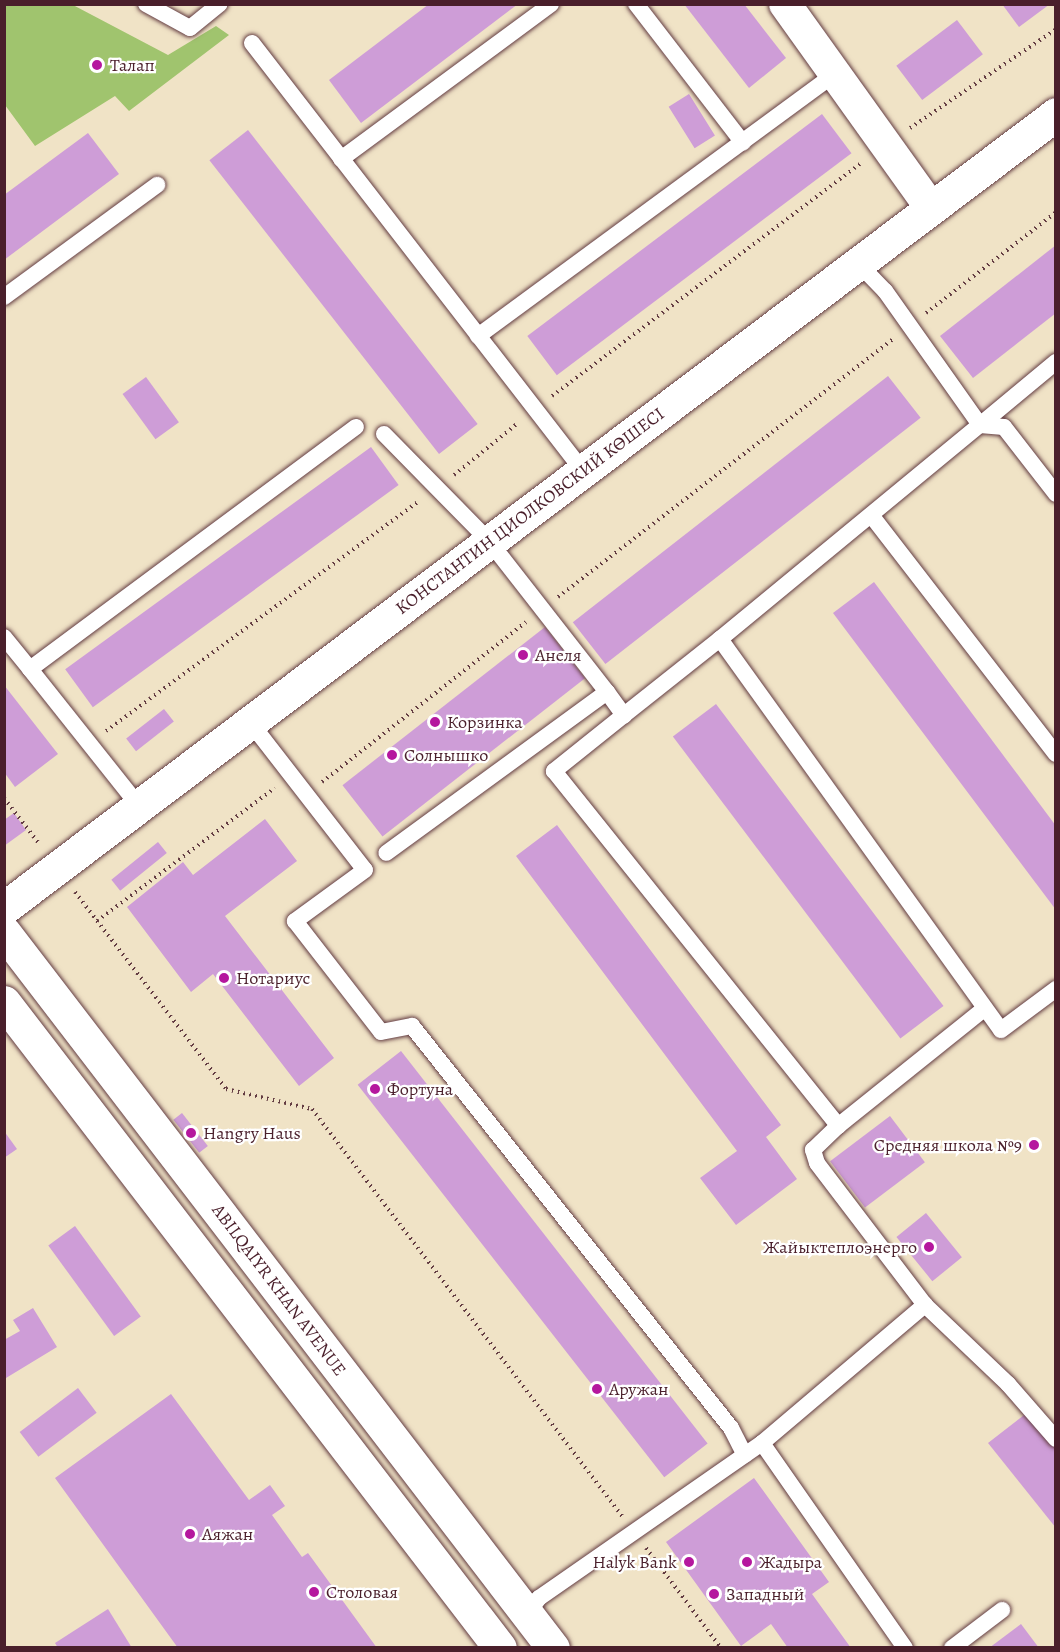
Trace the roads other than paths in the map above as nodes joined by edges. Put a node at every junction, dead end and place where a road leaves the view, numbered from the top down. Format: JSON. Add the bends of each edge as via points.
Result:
{"nodes":[{"id":1,"x":146,"y":4,"type":"edge"},
{"id":2,"x":220,"y":4,"type":"edge"},
{"id":3,"x":551,"y":4,"type":"edge"},
{"id":4,"x":636,"y":4,"type":"edge"},
{"id":5,"x":785,"y":4,"type":"edge"},
{"id":6,"x":252,"y":43,"type":"dead end"},
{"id":7,"x":835,"y":74,"type":"junction"},
{"id":8,"x":1056,"y":114,"type":"edge"},
{"id":9,"x":743,"y":143,"type":"junction"},
{"id":10,"x":341,"y":159,"type":"junction"},
{"id":11,"x":157,"y":185,"type":"dead end"},
{"id":12,"x":930,"y":208,"type":"junction"},
{"id":13,"x":858,"y":263,"type":"junction"},
{"id":14,"x":4,"y":297,"type":"edge"},
{"id":15,"x":478,"y":336,"type":"junction"},
{"id":16,"x":1056,"y":362,"type":"edge"},
{"id":17,"x":980,"y":425,"type":"junction"},
{"id":18,"x":356,"y":428,"type":"dead end"},
{"id":19,"x":384,"y":434,"type":"dead end"},
{"id":20,"x":583,"y":471,"type":"junction"},
{"id":21,"x":1056,"y":494,"type":"edge"},
{"id":22,"x":870,"y":515,"type":"junction"},
{"id":23,"x":489,"y":541,"type":"junction"},
{"id":24,"x":4,"y":637,"type":"edge"},
{"id":25,"x":720,"y":639,"type":"junction"},
{"id":26,"x":30,"y":669,"type":"junction"},
{"id":27,"x":607,"y":692,"type":"junction"},
{"id":28,"x":624,"y":715,"type":"junction"},
{"id":29,"x":250,"y":722,"type":"junction"},
{"id":30,"x":1056,"y":754,"type":"edge"},
{"id":31,"x":139,"y":806,"type":"junction"},
{"id":32,"x":387,"y":853,"type":"dead end"},
{"id":33,"x":4,"y":908,"type":"edge"},
{"id":34,"x":4,"y":932,"type":"edge"},
{"id":35,"x":1056,"y":989,"type":"edge"},
{"id":36,"x":4,"y":1002,"type":"edge"},
{"id":37,"x":984,"y":1009,"type":"junction"},
{"id":38,"x":838,"y":1126,"type":"junction"},
{"id":39,"x":925,"y":1305,"type":"junction"},
{"id":40,"x":1056,"y":1439,"type":"edge"},
{"id":41,"x":762,"y":1443,"type":"junction"},
{"id":42,"x":745,"y":1455,"type":"junction"},
{"id":43,"x":1002,"y":1610,"type":"dead end"},
{"id":44,"x":527,"y":1614,"type":"junction"},
{"id":45,"x":500,"y":1647,"type":"edge"},
{"id":46,"x":553,"y":1647,"type":"edge"},
{"id":47,"x":905,"y":1647,"type":"edge"},
{"id":48,"x":952,"y":1647,"type":"edge"}],
"edges":[{"from":1,"to":2,"type":"lane","via":[[190,28]]},
{"from":3,"to":10,"type":"lane"},
{"from":4,"to":9,"type":"lane"},
{"from":5,"to":7,"type":"street"},
{"from":6,"to":10,"type":"lane"},
{"from":7,"to":9,"type":"lane"},
{"from":7,"to":12,"type":"street"},
{"from":8,"to":12,"type":"main road","name":"КОНСТАНТИН ЦИОЛКОВСКИЙ КӨШЕСІ"},
{"from":9,"to":15,"type":"lane"},
{"from":10,"to":15,"type":"lane"},
{"from":11,"to":14,"type":"lane"},
{"from":12,"to":13,"type":"main road","name":"КОНСТАНТИН ЦИОЛКОВСКИЙ КӨШЕСІ"},
{"from":13,"to":17,"type":"lane"},
{"from":13,"to":20,"type":"main road","name":"КОНСТАНТИН ЦИОЛКОВСКИЙ КӨШЕСІ"},
{"from":15,"to":20,"type":"lane"},
{"from":16,"to":17,"type":"lane"},
{"from":17,"to":21,"type":"lane","via":[[1004,427]]},
{"from":17,"to":22,"type":"lane"},
{"from":18,"to":26,"type":"lane"},
{"from":19,"to":23,"type":"lane"},
{"from":20,"to":23,"type":"main road","name":"КОНСТАНТИН ЦИОЛКОВСКИЙ КӨШЕСІ"},
{"from":22,"to":25,"type":"lane"},
{"from":22,"to":30,"type":"lane"},
{"from":23,"to":27,"type":"lane"},
{"from":23,"to":29,"type":"main road","name":"КОНСТАНТИН ЦИОЛКОВСКИЙ КӨШЕСІ"},
{"from":24,"to":26,"type":"lane"},
{"from":25,"to":28,"type":"lane"},
{"from":25,"to":37,"type":"lane"},
{"from":26,"to":31,"type":"lane"},
{"from":27,"to":28,"type":"lane"},
{"from":27,"to":32,"type":"lane"},
{"from":28,"to":38,"type":"lane","via":[[554,771]]},
{"from":29,"to":31,"type":"main road","name":"КОНСТАНТИН ЦИОЛКОВСКИЙ КӨШЕСІ"},
{"from":29,"to":42,"type":"lane","via":[[365,870],[296,921],[381,1032],[412,1026],[731,1428]]},
{"from":31,"to":33,"type":"main road","name":"КОНСТАНТИН ЦИОЛКОВСКИЙ КӨШЕСІ"},
{"from":34,"to":44,"type":"main road","name":"ABILQAIYR KHAN AVENUE"},
{"from":35,"to":37,"type":"lane","via":[[1001,1030]]},
{"from":36,"to":45,"type":"main road"},
{"from":37,"to":38,"type":"lane"},
{"from":38,"to":39,"type":"lane","via":[[813,1150],[817,1163]]},
{"from":39,"to":40,"type":"lane","via":[[1008,1384]]},
{"from":39,"to":41,"type":"lane"},
{"from":41,"to":42,"type":"lane"},
{"from":41,"to":47,"type":"lane"},
{"from":42,"to":44,"type":"lane","via":[[539,1598]]},
{"from":43,"to":48,"type":"lane"},
{"from":44,"to":46,"type":"main road","name":"ABILQAIYR KHAN AVENUE"}]}
